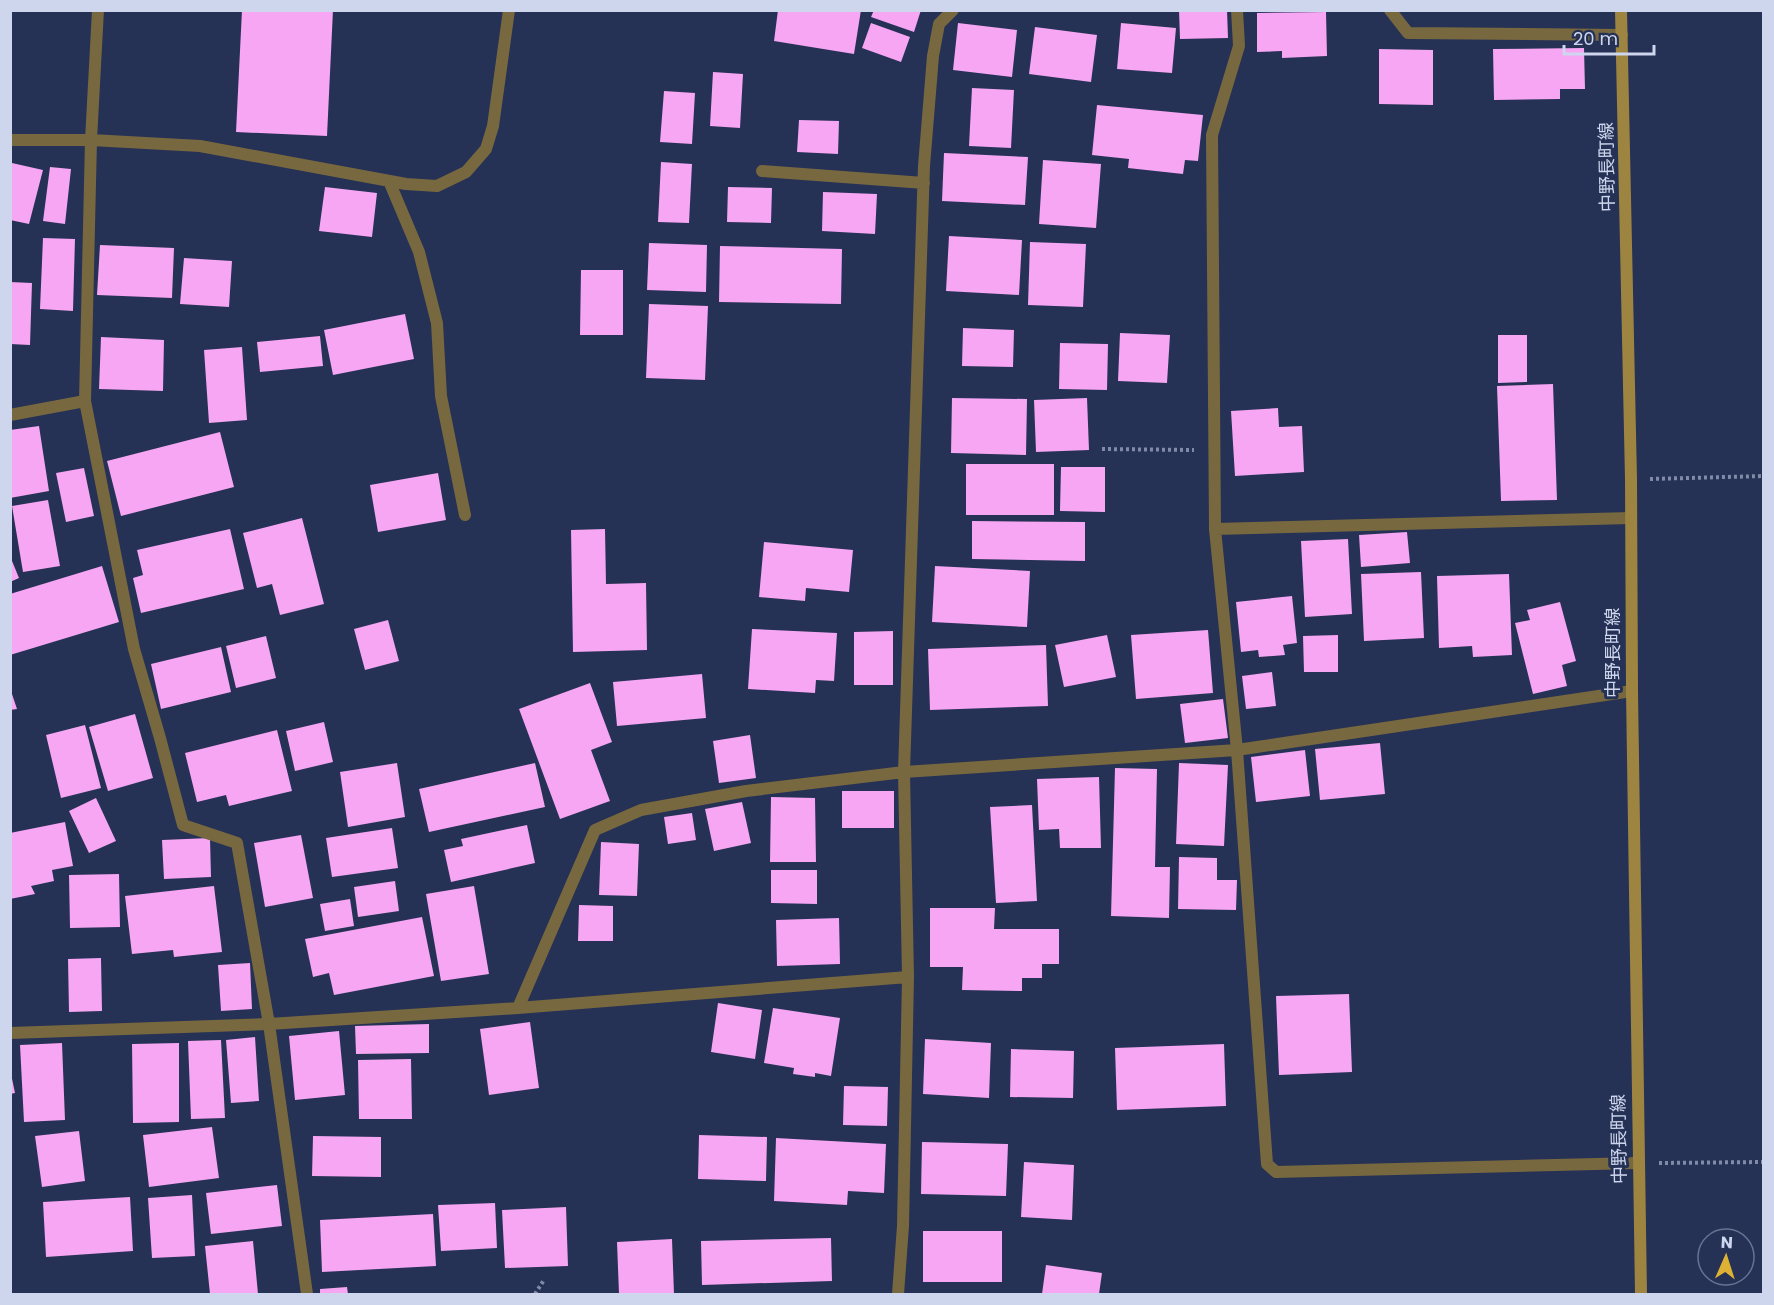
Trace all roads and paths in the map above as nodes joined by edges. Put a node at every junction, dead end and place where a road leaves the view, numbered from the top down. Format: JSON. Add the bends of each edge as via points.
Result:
{"nodes":[{"id":1,"x":98,"y":10,"type":"edge"},
{"id":2,"x":509,"y":10,"type":"edge"},
{"id":3,"x":952,"y":10,"type":"edge"},
{"id":4,"x":1237,"y":10,"type":"edge"},
{"id":5,"x":1390,"y":10,"type":"edge"},
{"id":6,"x":1622,"y":10,"type":"edge"},
{"id":7,"x":1622,"y":35,"type":"junction"},
{"id":8,"x":10,"y":140,"type":"edge"},
{"id":9,"x":91,"y":140,"type":"junction"},
{"id":10,"x":762,"y":171,"type":"dead end"},
{"id":11,"x":389,"y":181,"type":"junction"},
{"id":12,"x":924,"y":183,"type":"junction"},
{"id":13,"x":86,"y":401,"type":"junction"},
{"id":14,"x":10,"y":414,"type":"edge"},
{"id":15,"x":1102,"y":449,"type":"dead end"},
{"id":16,"x":1214,"y":450,"type":"junction"},
{"id":17,"x":1764,"y":476,"type":"edge"},
{"id":18,"x":1631,"y":479,"type":"junction"},
{"id":19,"x":465,"y":515,"type":"dead end"},
{"id":20,"x":1631,"y":518,"type":"junction"},
{"id":21,"x":1215,"y":529,"type":"junction"},
{"id":22,"x":1632,"y":691,"type":"junction"},
{"id":23,"x":1238,"y":750,"type":"junction"},
{"id":24,"x":904,"y":772,"type":"junction"},
{"id":25,"x":908,"y":976,"type":"junction"},
{"id":26,"x":518,"y":1008,"type":"junction"},
{"id":27,"x":269,"y":1024,"type":"junction"},
{"id":28,"x":10,"y":1033,"type":"edge"},
{"id":29,"x":1764,"y":1162,"type":"edge"},
{"id":30,"x":1637,"y":1163,"type":"junction"},
{"id":31,"x":544,"y":1280,"type":"dead end"},
{"id":32,"x":307,"y":1294,"type":"edge"},
{"id":33,"x":535,"y":1294,"type":"edge"},
{"id":34,"x":898,"y":1294,"type":"edge"},
{"id":35,"x":1641,"y":1294,"type":"edge"}],
"edges":[{"from":1,"to":9,"type":"lane"},
{"from":2,"to":11,"type":"lane","via":[[493,126],[486,149],[466,172],[437,186]]},
{"from":3,"to":12,"type":"lane","via":[[939,24],[933,56]]},
{"from":4,"to":16,"type":"lane","via":[[1239,46],[1212,135]]},
{"from":5,"to":7,"type":"lane","via":[[1408,33]]},
{"from":6,"to":7,"type":"main road","name":"中野長町線"},
{"from":7,"to":18,"type":"main road","name":"中野長町線"},
{"from":8,"to":9,"type":"lane"},
{"from":9,"to":11,"type":"lane","via":[[200,146]]},
{"from":9,"to":13,"type":"lane"},
{"from":10,"to":12,"type":"lane"},
{"from":11,"to":19,"type":"lane","via":[[419,252],[437,323],[441,396]]},
{"from":12,"to":24,"type":"lane"},
{"from":13,"to":14,"type":"lane"},
{"from":13,"to":27,"type":"lane","via":[[134,649],[183,825],[237,843]]},
{"from":15,"to":16,"type":"path"},
{"from":16,"to":21,"type":"lane"},
{"from":17,"to":18,"type":"path"},
{"from":18,"to":20,"type":"main road","name":"中野長町線"},
{"from":20,"to":21,"type":"lane"},
{"from":20,"to":22,"type":"main road","name":"中野長町線"},
{"from":21,"to":23,"type":"lane"},
{"from":22,"to":23,"type":"lane"},
{"from":22,"to":30,"type":"main road","name":"中野長町線"},
{"from":23,"to":24,"type":"lane"},
{"from":23,"to":30,"type":"lane","via":[[1267,1164],[1276,1172]]},
{"from":24,"to":25,"type":"lane"},
{"from":24,"to":26,"type":"lane","via":[[746,791],[641,810],[595,830]]},
{"from":25,"to":26,"type":"lane"},
{"from":25,"to":34,"type":"lane"},
{"from":26,"to":27,"type":"lane"},
{"from":27,"to":28,"type":"lane"},
{"from":27,"to":32,"type":"lane"},
{"from":29,"to":30,"type":"path"},
{"from":30,"to":35,"type":"main road","name":"中野長町線"},
{"from":31,"to":33,"type":"path"}]}
